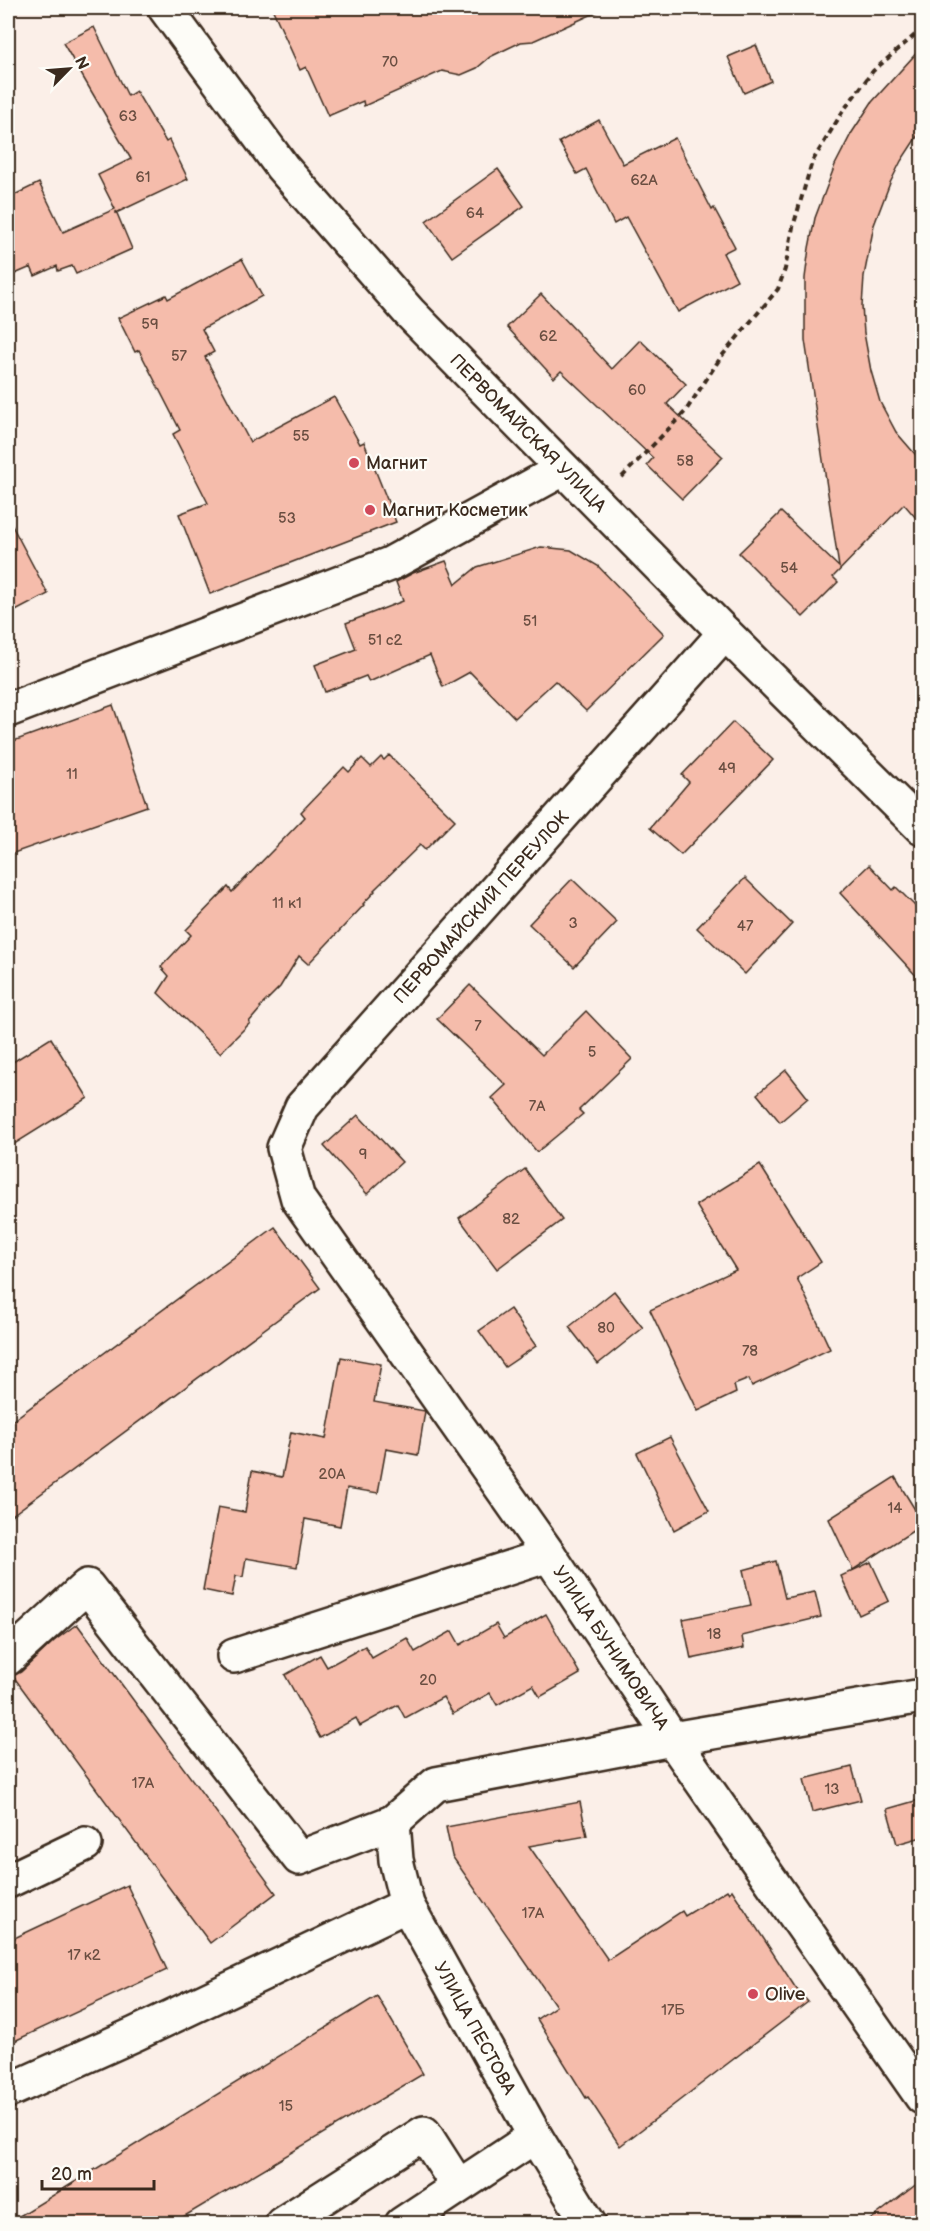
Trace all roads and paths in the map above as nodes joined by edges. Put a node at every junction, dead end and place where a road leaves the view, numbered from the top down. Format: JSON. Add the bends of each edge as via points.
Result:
{"nodes":[{"id":1,"x":165,"y":8,"type":"edge"},
{"id":2,"x":922,"y":29,"type":"edge"},
{"id":3,"x":563,"y":469,"type":"junction"},
{"id":4,"x":597,"y":504,"type":"junction"},
{"id":5,"x":725,"y":633,"type":"junction"},
{"id":6,"x":8,"y":710,"type":"edge"},
{"id":7,"x":922,"y":828,"type":"edge"},
{"id":8,"x":298,"y":1199,"type":"joint"},
{"id":9,"x":549,"y":1555,"type":"junction"},
{"id":10,"x":234,"y":1656,"type":"dead end"},
{"id":11,"x":8,"y":1658,"type":"edge"},
{"id":12,"x":922,"y":1696,"type":"edge"},
{"id":13,"x":672,"y":1739,"type":"junction"},
{"id":14,"x":393,"y":1822,"type":"junction"},
{"id":15,"x":85,"y":1844,"type":"dead end"},
{"id":16,"x":8,"y":1881,"type":"edge"},
{"id":17,"x":407,"y":1905,"type":"junction"},
{"id":18,"x":8,"y":2091,"type":"edge"},
{"id":19,"x":922,"y":2097,"type":"edge"},
{"id":20,"x":535,"y":2136,"type":"junction"},
{"id":21,"x":458,"y":2187,"type":"junction"},
{"id":22,"x":282,"y":2223,"type":"edge"},
{"id":23,"x":402,"y":2223,"type":"edge"},
{"id":24,"x":589,"y":2223,"type":"edge"}],
"edges":[{"from":1,"to":3,"type":"street","name":"ПЕРВОМАЙСКАЯ УЛИЦА","via":[[282,167],[409,312]]},
{"from":2,"to":4,"type":"path","via":[[873,71],[812,162],[778,289],[721,357],[685,412]]},
{"from":3,"to":4,"type":"street","name":"ПЕРВОМАЙСКАЯ УЛИЦА"},
{"from":3,"to":6,"type":"street","via":[[390,564]]},
{"from":4,"to":5,"type":"street","name":"ПЕРВОМАЙСКАЯ УЛИЦА"},
{"from":5,"to":7,"type":"street","name":"ПЕРВОМАЙСКАЯ УЛИЦА"},
{"from":5,"to":8,"type":"street","name":"ПЕРВОМАЙСКИЙ ПЕРЕУЛОК","via":[[302,1107],[284,1148]]},
{"from":8,"to":9,"type":"street","name":"УЛИЦА БУНИМОВИЧА"},
{"from":9,"to":10,"type":"street"},
{"from":9,"to":13,"type":"street","name":"УЛИЦА БУНИМОВИЧА"},
{"from":11,"to":14,"type":"street","via":[[87,1586],[298,1858]]},
{"from":12,"to":13,"type":"street"},
{"from":13,"to":14,"type":"street","via":[[436,1784]]},
{"from":13,"to":19,"type":"street","name":"УЛИЦА БУНИМОВИЧА"},
{"from":14,"to":17,"type":"street","name":"УЛИЦА ПЕСТОВА","via":[[396,1860]]},
{"from":15,"to":16,"type":"street"},
{"from":17,"to":18,"type":"street"},
{"from":17,"to":20,"type":"street","name":"УЛИЦА ПЕСТОВА"},
{"from":20,"to":21,"type":"street"},
{"from":20,"to":24,"type":"street","name":"УЛИЦА ПЕСТОВА"},
{"from":21,"to":22,"type":"street","via":[[424,2133]]},
{"from":21,"to":23,"type":"street"}]}
